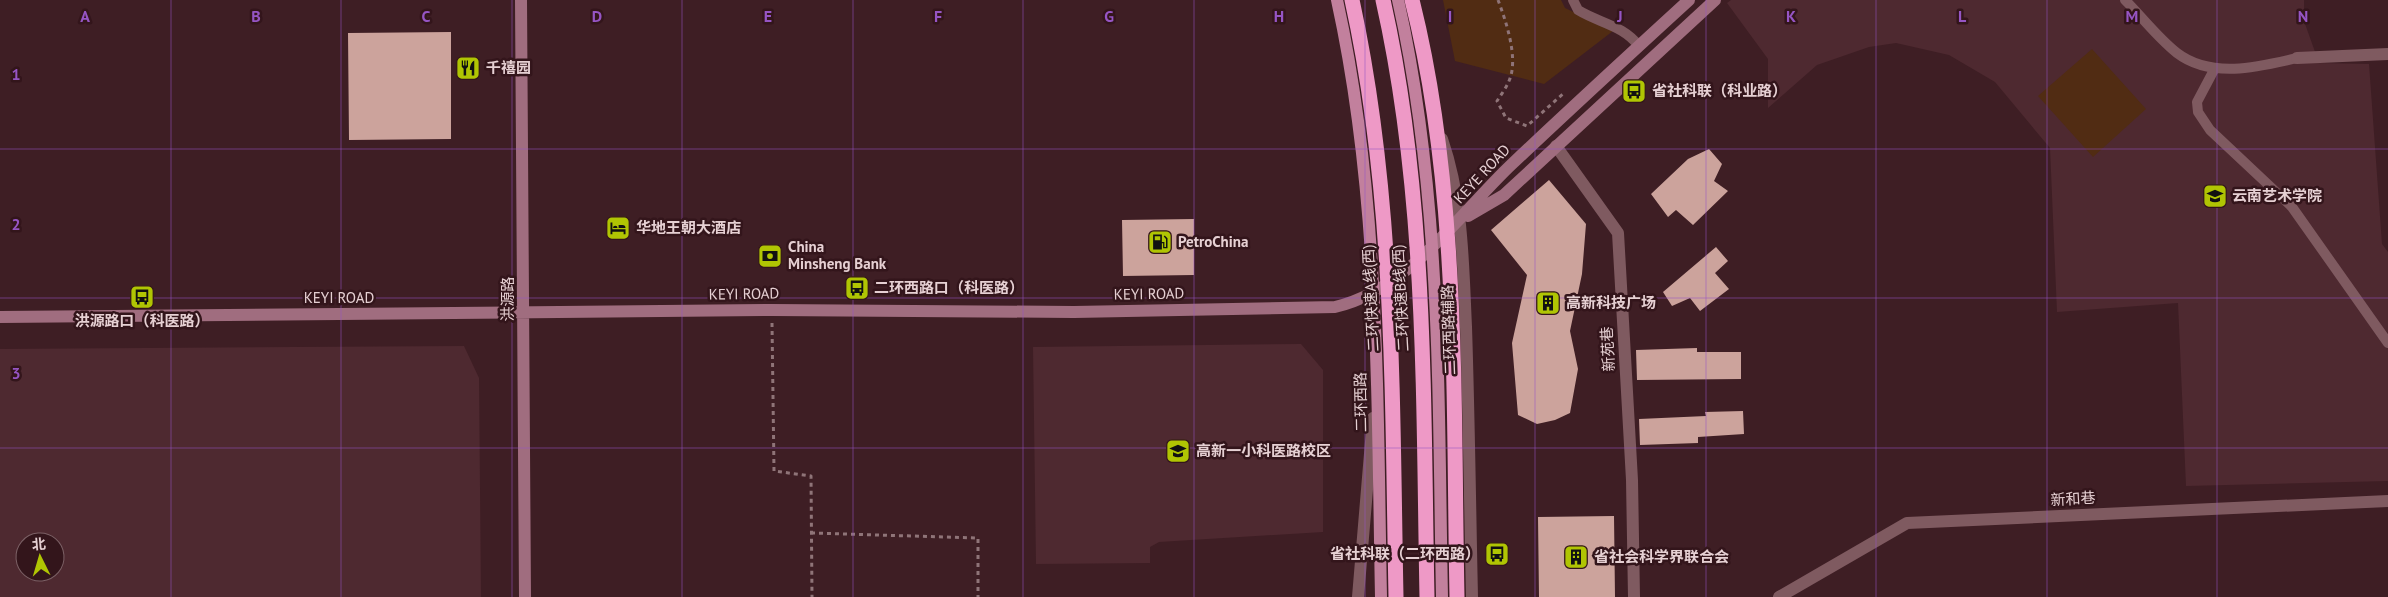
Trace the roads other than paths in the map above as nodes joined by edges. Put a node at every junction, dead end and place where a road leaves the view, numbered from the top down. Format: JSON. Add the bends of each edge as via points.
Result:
{"nodes":[{"id":1,"x":521,"y":0,"type":"edge"},
{"id":2,"x":1337,"y":0,"type":"edge"},
{"id":3,"x":1352,"y":0,"type":"edge"},
{"id":4,"x":1383,"y":0,"type":"edge"},
{"id":5,"x":1398,"y":0,"type":"edge"},
{"id":6,"x":1412,"y":0,"type":"edge"},
{"id":7,"x":1573,"y":0,"type":"edge"},
{"id":8,"x":1689,"y":0,"type":"edge"},
{"id":9,"x":1715,"y":0,"type":"edge"},
{"id":10,"x":2125,"y":0,"type":"edge"},
{"id":11,"x":1639,"y":46,"type":"junction"},
{"id":12,"x":2388,"y":54,"type":"edge"},
{"id":13,"x":2297,"y":58,"type":"joint"},
{"id":14,"x":2215,"y":68,"type":"junction"},
{"id":15,"x":1412,"y":70,"type":"junction"},
{"id":16,"x":1556,"y":146,"type":"junction"},
{"id":17,"x":1460,"y":221,"type":"junction"},
{"id":18,"x":1432,"y":249,"type":"junction"},
{"id":19,"x":1374,"y":294,"type":"junction"},
{"id":20,"x":525,"y":313,"type":"junction"},
{"id":21,"x":0,"y":317,"type":"edge"},
{"id":22,"x":2388,"y":343,"type":"edge"},
{"id":23,"x":1377,"y":384,"type":"junction"},
{"id":24,"x":2388,"y":501,"type":"edge"},
{"id":25,"x":1395,"y":526,"type":"junction"},
{"id":26,"x":525,"y":597,"type":"edge"},
{"id":27,"x":1358,"y":597,"type":"edge"},
{"id":28,"x":1382,"y":597,"type":"edge"},
{"id":29,"x":1391,"y":597,"type":"edge"},
{"id":30,"x":1396,"y":597,"type":"edge"},
{"id":31,"x":1427,"y":597,"type":"edge"},
{"id":32,"x":1442,"y":597,"type":"edge"},
{"id":33,"x":1457,"y":597,"type":"edge"},
{"id":34,"x":1472,"y":597,"type":"edge"},
{"id":35,"x":1634,"y":597,"type":"edge"},
{"id":36,"x":1779,"y":597,"type":"edge"}],
"edges":[{"from":1,"to":20,"type":"street","name":"洪源路"},
{"from":2,"to":19,"type":"main road","name":"二环西路","via":[[1359,127]]},
{"from":3,"to":25,"type":"highway","name":"二环快速A线(西)","via":[[1372,108],[1384,213]]},
{"from":4,"to":31,"type":"highway","name":"二环快速B线(西)","via":[[1402,104],[1414,220],[1422,373]]},
{"from":5,"to":15,"type":"main road"},
{"from":6,"to":33,"type":"highway","via":[[1432,100],[1445,224]]},
{"from":7,"to":11,"type":"lane","via":[[1578,10],[1619,28]]},
{"from":8,"to":11,"type":"street","name":"KEYE ROAD"},
{"from":9,"to":16,"type":"street","name":"KEYE ROAD"},
{"from":10,"to":14,"type":"lane","via":[[2178,53]]},
{"from":11,"to":17,"type":"street","name":"KEYE ROAD","via":[[1492,183]]},
{"from":12,"to":13,"type":"street"},
{"from":13,"to":14,"type":"lane","via":[[2257,68]]},
{"from":14,"to":22,"type":"lane","via":[[2197,102],[2198,112],[2210,130],[2292,207]]},
{"from":15,"to":17,"type":"street","name":"二环西路辅路","via":[[1447,154]]},
{"from":15,"to":18,"type":"main road"},
{"from":16,"to":17,"type":"street","name":"KEYE ROAD","via":[[1504,195]]},
{"from":16,"to":35,"type":"street","name":"新苑巷","via":[[1618,233],[1632,480]]},
{"from":17,"to":18,"type":"street","name":"KEYI ROAD"},
{"from":17,"to":34,"type":"street","name":"二环西路辅路","via":[[1468,381]]},
{"from":18,"to":19,"type":"street","name":"KEYI ROAD"},
{"from":18,"to":32,"type":"main road"},
{"from":19,"to":20,"type":"street","name":"KEYI ROAD","via":[[1335,307],[1074,312],[772,310]]},
{"from":19,"to":23,"type":"main road","name":"二环西路"},
{"from":20,"to":21,"type":"street","name":"KEYI ROAD"},
{"from":20,"to":26,"type":"street","name":"洪源路"},
{"from":23,"to":27,"type":"street"},
{"from":23,"to":28,"type":"main road","name":"二环西路"},
{"from":24,"to":36,"type":"street","name":"新和巷","via":[[1907,523]]},
{"from":25,"to":29,"type":"highway"},
{"from":25,"to":30,"type":"highway","name":"二环快速A线(西)"}]}
